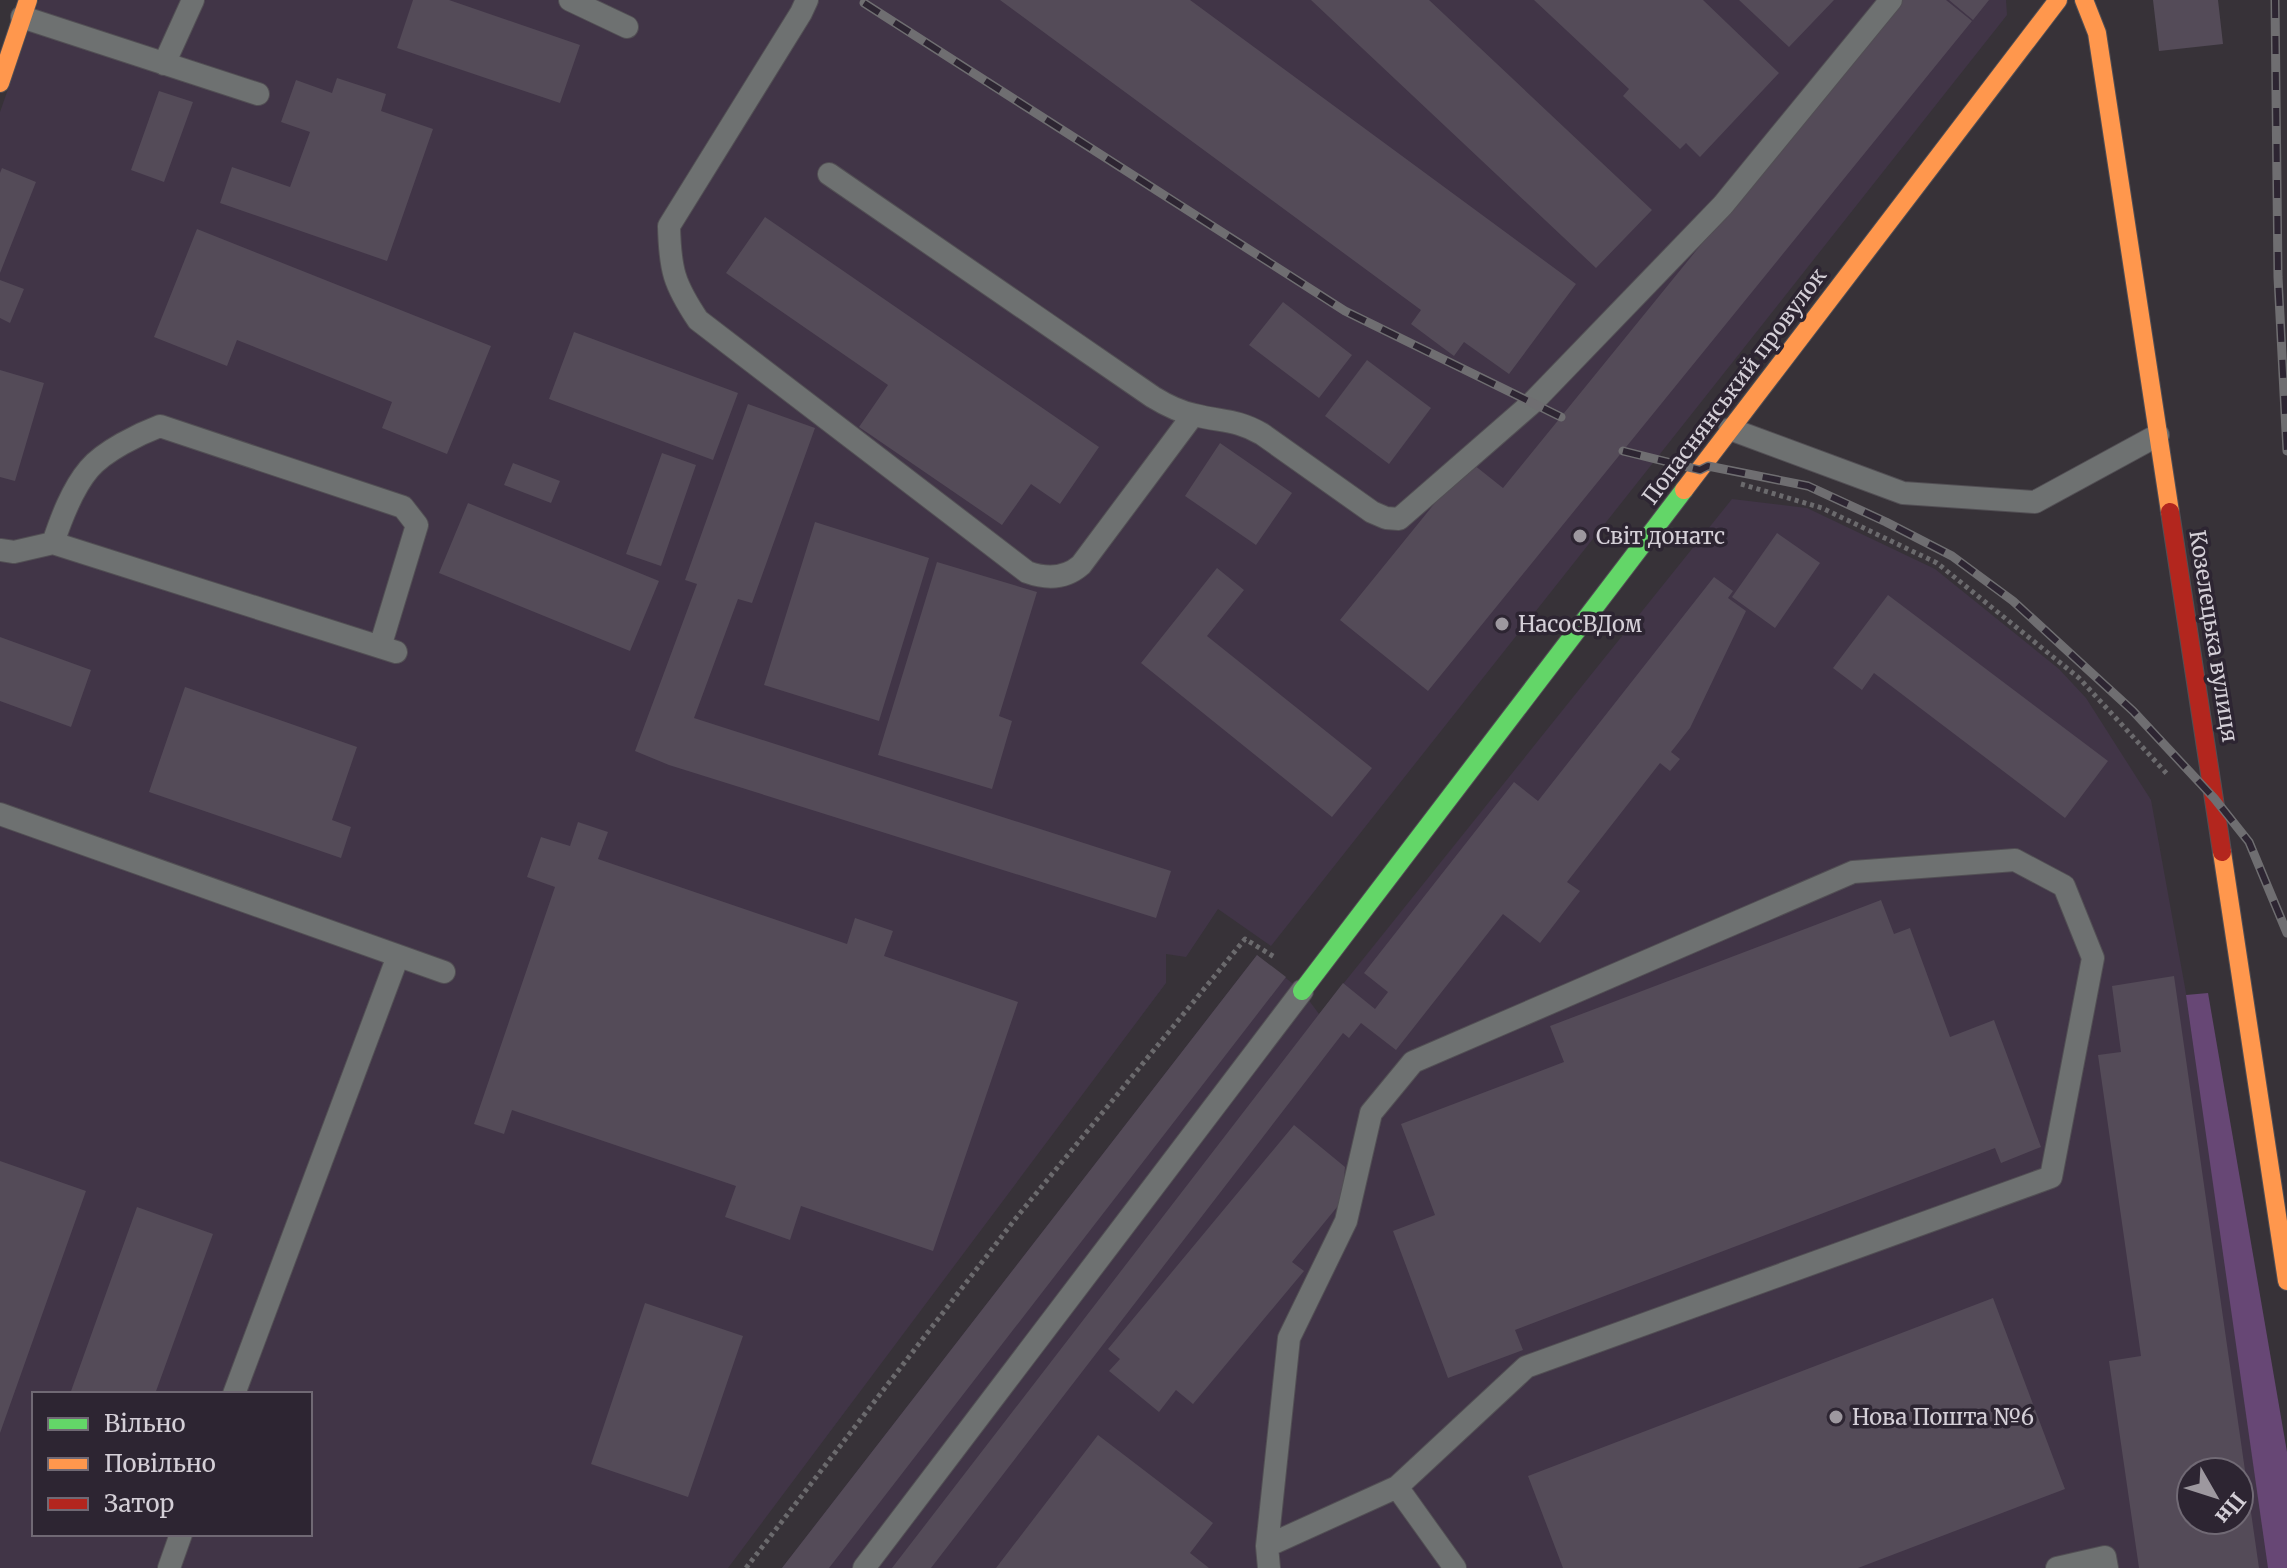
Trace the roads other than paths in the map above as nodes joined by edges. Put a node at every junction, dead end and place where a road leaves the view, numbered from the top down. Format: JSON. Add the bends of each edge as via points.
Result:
{"nodes":[{"id":1,"x":193,"y":0,"type":"edge"},
{"id":2,"x":570,"y":0,"type":"edge"},
{"id":3,"x":807,"y":0,"type":"edge"},
{"id":4,"x":1891,"y":0,"type":"edge"},
{"id":5,"x":2058,"y":0,"type":"edge"},
{"id":6,"x":2084,"y":0,"type":"edge"},
{"id":7,"x":25,"y":9,"type":"edge"},
{"id":8,"x":627,"y":27,"type":"dead end"},
{"id":9,"x":164,"y":64,"type":"junction"},
{"id":10,"x":0,"y":83,"type":"edge"},
{"id":11,"x":258,"y":94,"type":"dead end"},
{"id":12,"x":829,"y":174,"type":"dead end"},
{"id":13,"x":1193,"y":415,"type":"junction"},
{"id":14,"x":1730,"y":429,"type":"junction"},
{"id":15,"x":2158,"y":435,"type":"junction"},
{"id":16,"x":53,"y":543,"type":"junction"},
{"id":17,"x":0,"y":550,"type":"edge"},
{"id":18,"x":0,"y":814,"type":"edge"},
{"id":19,"x":398,"y":956,"type":"junction"},
{"id":20,"x":444,"y":972,"type":"dead end"},
{"id":21,"x":1307,"y":985,"type":"joint"},
{"id":22,"x":2287,"y":1281,"type":"edge"},
{"id":23,"x":235,"y":1392,"type":"edge"},
{"id":24,"x":1397,"y":1487,"type":"junction"},
{"id":25,"x":180,"y":1536,"type":"edge"},
{"id":26,"x":1268,"y":1557,"type":"edge"},
{"id":27,"x":169,"y":1568,"type":"edge"},
{"id":28,"x":864,"y":1568,"type":"edge"},
{"id":29,"x":1455,"y":1568,"type":"edge"},
{"id":30,"x":2057,"y":1568,"type":"edge"},
{"id":31,"x":2107,"y":1568,"type":"edge"}],
"edges":[{"from":1,"to":9,"type":"lane"},
{"from":2,"to":8,"type":"lane"},
{"from":3,"to":13,"type":"lane","via":[[669,226],[670,261],[680,293],[698,320],[1027,572],[1042,577],[1059,577],[1081,565]]},
{"from":4,"to":13,"type":"lane","via":[[1723,205],[1532,403],[1399,519],[1372,512],[1245,424]]},
{"from":5,"to":14,"type":"street","name":"Попаснянський провулок"},
{"from":6,"to":15,"type":"street","name":"Козелецька вулиця","via":[[2097,33]]},
{"from":7,"to":9,"type":"lane"},
{"from":7,"to":10,"type":"street"},
{"from":9,"to":11,"type":"lane"},
{"from":12,"to":13,"type":"lane","via":[[1153,397]]},
{"from":14,"to":15,"type":"lane","via":[[1903,493],[2035,502]]},
{"from":14,"to":21,"type":"street","name":"Попаснянський провулок"},
{"from":15,"to":22,"type":"street","name":"Козелецька вулиця"},
{"from":16,"to":16,"type":"lane","via":[[388,650],[417,525],[403,507],[160,426],[133,436],[89,468]]},
{"from":16,"to":17,"type":"lane"},
{"from":18,"to":19,"type":"lane"},
{"from":19,"to":20,"type":"lane"},
{"from":19,"to":23,"type":"lane"},
{"from":21,"to":28,"type":"lane"},
{"from":24,"to":26,"type":"lane"},
{"from":24,"to":26,"type":"lane","via":[[1526,1367],[2051,1177],[2093,958],[2064,886],[2015,860],[1853,872],[1413,1062],[1371,1113],[1346,1221],[1289,1338]]},
{"from":24,"to":29,"type":"lane"},
{"from":25,"to":27,"type":"lane"},
{"from":30,"to":31,"type":"lane","via":[[2105,1557]]}]}
